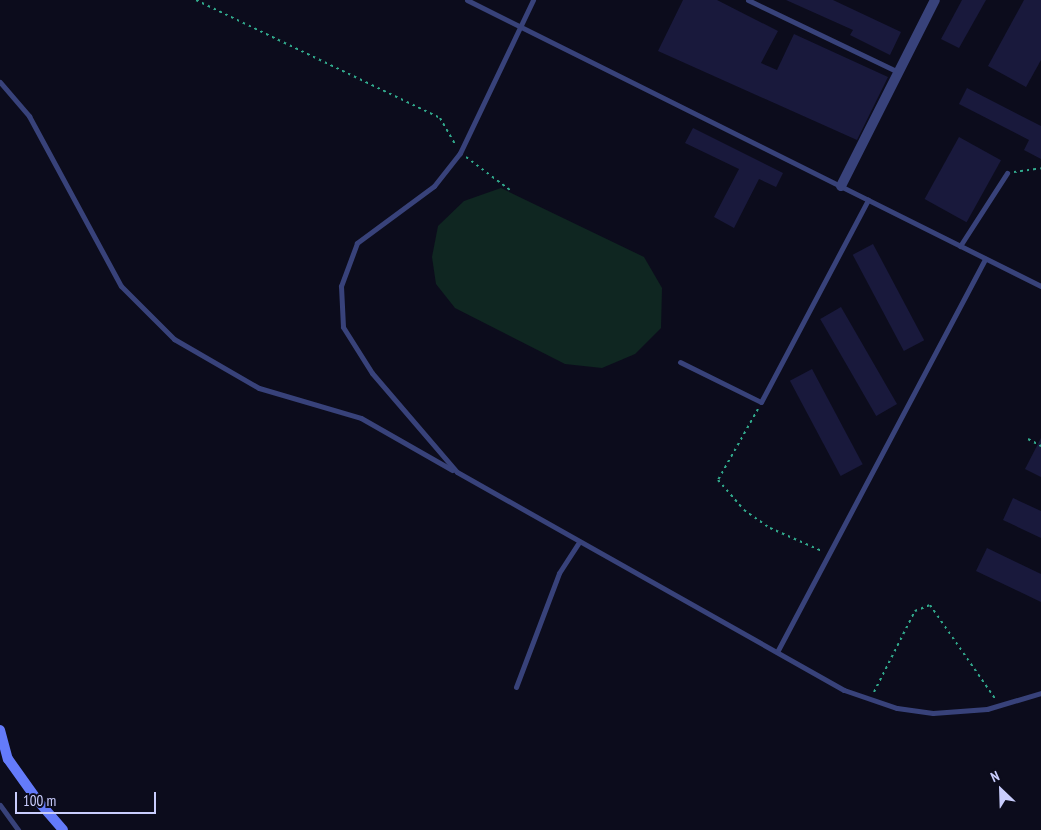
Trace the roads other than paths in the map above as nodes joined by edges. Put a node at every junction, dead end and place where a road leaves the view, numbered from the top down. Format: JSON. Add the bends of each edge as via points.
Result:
{"nodes":[{"id":1,"x":467,"y":0,"type":"edge"},
{"id":2,"x":533,"y":0,"type":"edge"},
{"id":3,"x":748,"y":0,"type":"edge"},
{"id":4,"x":935,"y":0,"type":"edge"},
{"id":5,"x":520,"y":26,"type":"junction"},
{"id":6,"x":899,"y":72,"type":"junction"},
{"id":7,"x":0,"y":82,"type":"edge"},
{"id":8,"x":1007,"y":173,"type":"road end"},
{"id":9,"x":841,"y":186,"type":"junction"},
{"id":10,"x":868,"y":200,"type":"junction"},
{"id":11,"x":960,"y":246,"type":"junction"},
{"id":12,"x":985,"y":259,"type":"junction"},
{"id":13,"x":1041,"y":286,"type":"edge"},
{"id":14,"x":680,"y":362,"type":"dead end"},
{"id":15,"x":457,"y":472,"type":"junction"},
{"id":16,"x":579,"y":542,"type":"junction"},
{"id":17,"x":777,"y":652,"type":"junction"},
{"id":18,"x":516,"y":687,"type":"dead end"},
{"id":19,"x":1041,"y":693,"type":"edge"},
{"id":20,"x":0,"y":735,"type":"edge"},
{"id":21,"x":0,"y":805,"type":"edge"},
{"id":22,"x":18,"y":830,"type":"edge"},
{"id":23,"x":63,"y":830,"type":"edge"}],
"edges":[{"from":1,"to":5,"type":"lane"},
{"from":2,"to":5,"type":"lane"},
{"from":3,"to":6,"type":"lane"},
{"from":4,"to":6,"type":"street"},
{"from":5,"to":9,"type":"lane"},
{"from":5,"to":15,"type":"lane","via":[[460,153],[434,186],[357,243],[341,286],[343,327],[357,350],[372,373]]},
{"from":6,"to":9,"type":"street"},
{"from":7,"to":15,"type":"lane","via":[[29,116],[121,286],[174,339],[258,388],[361,418]]},
{"from":8,"to":11,"type":"lane"},
{"from":9,"to":10,"type":"lane"},
{"from":10,"to":11,"type":"lane"},
{"from":10,"to":14,"type":"lane","via":[[761,402]]},
{"from":11,"to":12,"type":"lane"},
{"from":12,"to":13,"type":"lane"},
{"from":12,"to":17,"type":"lane"},
{"from":15,"to":16,"type":"lane"},
{"from":16,"to":17,"type":"lane"},
{"from":16,"to":18,"type":"lane","via":[[559,573]]},
{"from":17,"to":19,"type":"lane","via":[[844,690],[897,708],[933,713],[961,712],[1000,706]]},
{"from":20,"to":23,"type":"street","via":[[8,759]]},
{"from":21,"to":22,"type":"lane"}]}
